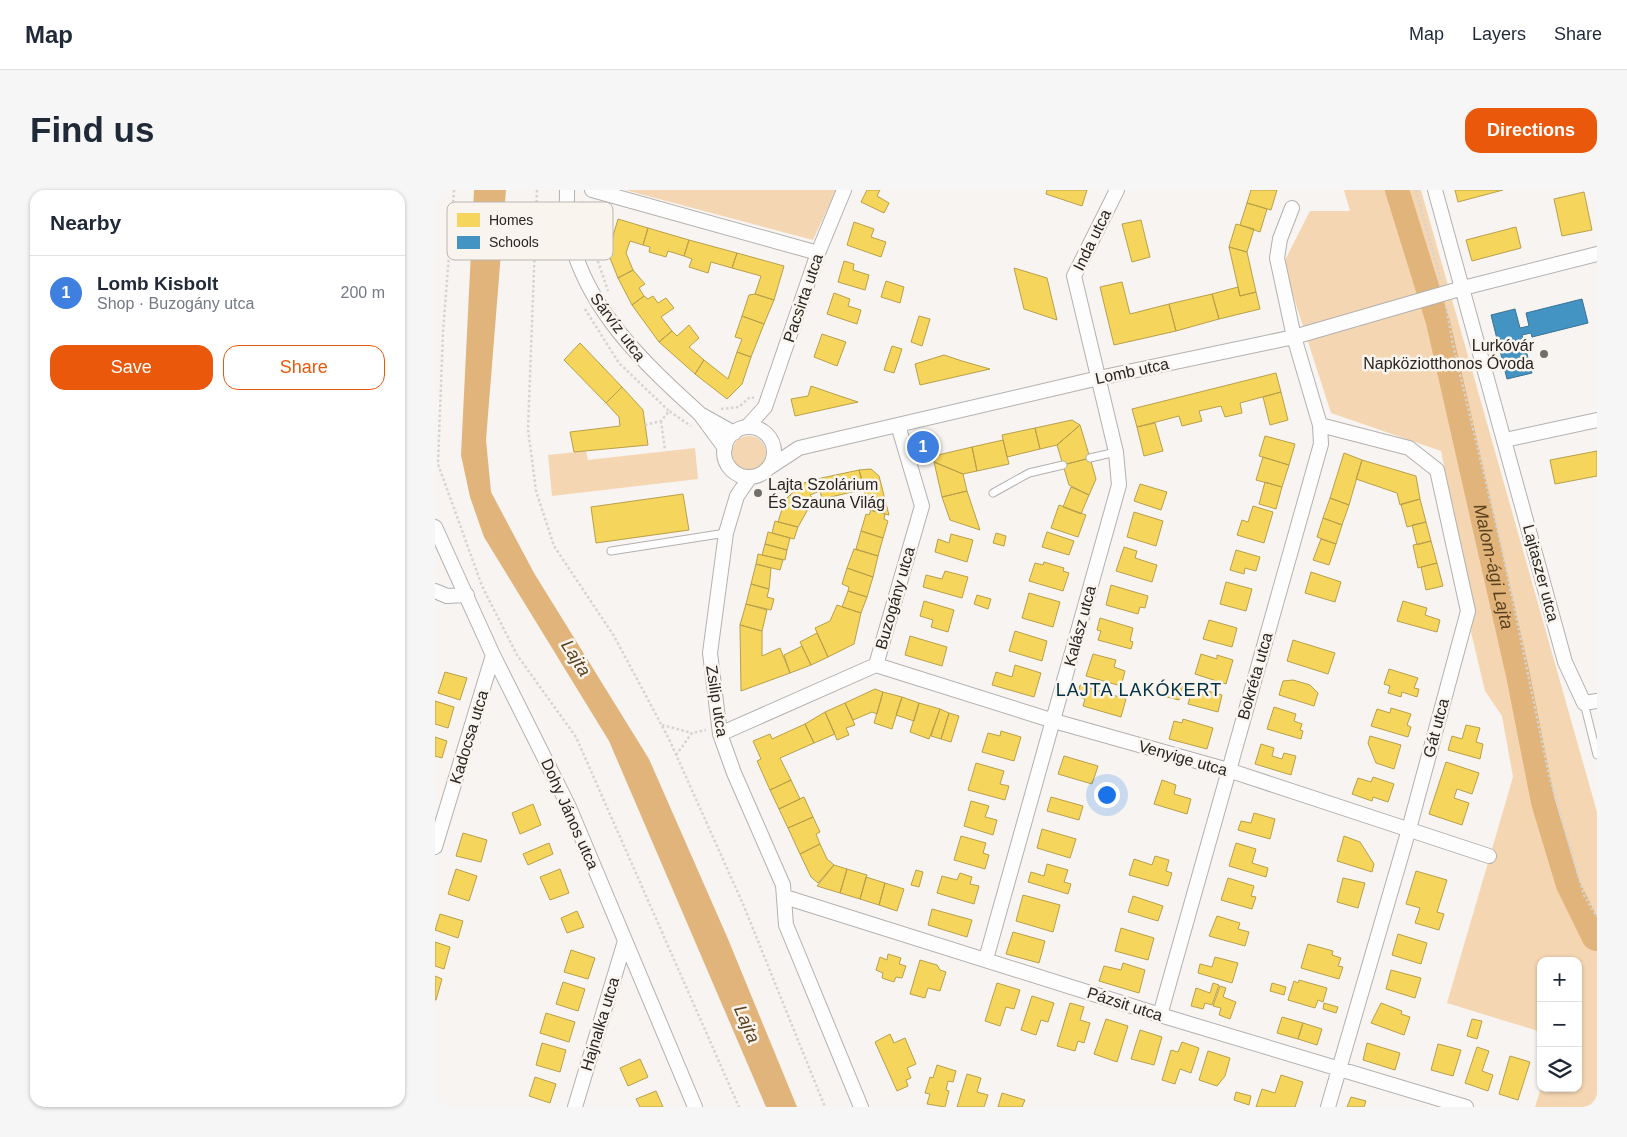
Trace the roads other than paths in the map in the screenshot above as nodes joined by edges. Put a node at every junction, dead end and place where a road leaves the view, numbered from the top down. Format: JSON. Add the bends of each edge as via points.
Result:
{"nodes":[{"id":1,"x":592,"y":190,"type":"edge"},
{"id":2,"x":844,"y":190,"type":"edge"},
{"id":3,"x":1117,"y":190,"type":"edge"},
{"id":4,"x":1435,"y":190,"type":"edge"},
{"id":5,"x":1292,"y":208,"type":"dead end"},
{"id":6,"x":818,"y":253,"type":"junction"},
{"id":7,"x":1597,"y":254,"type":"edge"},
{"id":8,"x":578,"y":260,"type":"edge"},
{"id":9,"x":1463,"y":288,"type":"junction"},
{"id":10,"x":1294,"y":337,"type":"junction"},
{"id":11,"x":1099,"y":378,"type":"junction"},
{"id":12,"x":766,"y":404,"type":"junction"},
{"id":13,"x":704,"y":417,"type":"junction"},
{"id":14,"x":1597,"y":420,"type":"edge"},
{"id":15,"x":898,"y":425,"type":"junction"},
{"id":16,"x":1320,"y":425,"type":"junction"},
{"id":17,"x":747,"y":427,"type":"junction"},
{"id":18,"x":734,"y":432,"type":"junction"},
{"id":19,"x":769,"y":437,"type":"junction"},
{"id":20,"x":1505,"y":440,"type":"junction"},
{"id":21,"x":725,"y":448,"type":"junction"},
{"id":22,"x":799,"y":448,"type":"junction"},
{"id":23,"x":1117,"y":452,"type":"junction"},
{"id":24,"x":1090,"y":458,"type":"dead end"},
{"id":25,"x":1063,"y":465,"type":"dead end"},
{"id":26,"x":767,"y":469,"type":"junction"},
{"id":27,"x":733,"y":470,"type":"junction"},
{"id":28,"x":751,"y":477,"type":"junction"},
{"id":29,"x":993,"y":493,"type":"dead end"},
{"id":30,"x":737,"y":496,"type":"junction"},
{"id":31,"x":435,"y":526,"type":"edge"},
{"id":32,"x":726,"y":533,"type":"junction"},
{"id":33,"x":611,"y":551,"type":"dead end"},
{"id":34,"x":435,"y":592,"type":"edge"},
{"id":35,"x":467,"y":595,"type":"junction"},
{"id":36,"x":493,"y":655,"type":"junction"},
{"id":37,"x":876,"y":666,"type":"junction"},
{"id":38,"x":1591,"y":702,"type":"edge"},
{"id":39,"x":1054,"y":721,"type":"junction"},
{"id":40,"x":720,"y":730,"type":"junction"},
{"id":41,"x":1597,"y":755,"type":"edge"},
{"id":42,"x":1228,"y":770,"type":"junction"},
{"id":43,"x":1409,"y":829,"type":"junction"},
{"id":44,"x":435,"y":847,"type":"edge"},
{"id":45,"x":1489,"y":856,"type":"dead end"},
{"id":46,"x":785,"y":897,"type":"junction"},
{"id":47,"x":625,"y":941,"type":"junction"},
{"id":48,"x":986,"y":959,"type":"junction"},
{"id":49,"x":1160,"y":1015,"type":"junction"},
{"id":50,"x":1341,"y":1068,"type":"junction"},
{"id":51,"x":575,"y":1107,"type":"edge"},
{"id":52,"x":695,"y":1107,"type":"edge"},
{"id":53,"x":861,"y":1107,"type":"edge"},
{"id":54,"x":1328,"y":1107,"type":"edge"},
{"id":55,"x":1466,"y":1107,"type":"edge"}],
"edges":[{"from":1,"to":6,"type":"street"},
{"from":2,"to":6,"type":"street","name":"Pacsirta utca"},
{"from":3,"to":11,"type":"street","name":"Inda utca","via":[[1074,276]]},
{"from":4,"to":9,"type":"street","name":"Lajtaszer utca"},
{"from":5,"to":10,"type":"street","name":"Bokréta utca","via":[[1280,239],[1277,258]]},
{"from":6,"to":12,"type":"street","name":"Pacsirta utca"},
{"from":7,"to":9,"type":"street","name":"Lomb utca"},
{"from":8,"to":13,"type":"street","name":"Sárvíz utca","via":[[585,281],[624,338],[654,372]]},
{"from":9,"to":10,"type":"street","name":"Lomb utca"},
{"from":9,"to":20,"type":"street","name":"Lajtaszer utca"},
{"from":10,"to":11,"type":"street","name":"Lomb utca"},
{"from":10,"to":16,"type":"street","name":"Bokréta utca"},
{"from":11,"to":15,"type":"street","name":"Lomb utca"},
{"from":11,"to":23,"type":"street","name":"Kalász utca"},
{"from":12,"to":17,"type":"street"},
{"from":12,"to":19,"type":"street"},
{"from":13,"to":18,"type":"street"},
{"from":13,"to":21,"type":"street"},
{"from":14,"to":20,"type":"street"},
{"from":15,"to":22,"type":"street","name":"Lomb utca"},
{"from":15,"to":37,"type":"street","name":"Buzogány utca","via":[[922,506]]},
{"from":16,"to":42,"type":"street","name":"Bokréta utca","via":[[1321,444]]},
{"from":16,"to":43,"type":"street","name":"Gát utca","via":[[1409,448],[1437,470],[1468,611]]},
{"from":17,"to":18,"type":"street"},
{"from":17,"to":19,"type":"street","via":[[757,428]]},
{"from":18,"to":21,"type":"street"},
{"from":19,"to":22,"type":"street"},
{"from":19,"to":26,"type":"street","via":[[774,451],[773,461]]},
{"from":20,"to":38,"type":"street","name":"Lajtaszer utca","via":[[1565,662]]},
{"from":21,"to":27,"type":"street","via":[[727,463]]},
{"from":22,"to":26,"type":"street"},
{"from":23,"to":24,"type":"lane"},
{"from":23,"to":39,"type":"street","name":"Kalász utca","via":[[1119,485]]},
{"from":25,"to":29,"type":"lane","via":[[1029,473]]},
{"from":26,"to":28,"type":"street"},
{"from":27,"to":28,"type":"street"},
{"from":27,"to":30,"type":"street"},
{"from":28,"to":30,"type":"street"},
{"from":30,"to":32,"type":"street","name":"Zsilip utca"},
{"from":31,"to":35,"type":"street","name":"Dohy János utca"},
{"from":32,"to":33,"type":"lane"},
{"from":32,"to":40,"type":"street","name":"Zsilip utca","via":[[710,653]]},
{"from":34,"to":35,"type":"street","via":[[447,596]]},
{"from":35,"to":36,"type":"street","name":"Dohy János utca"},
{"from":36,"to":44,"type":"street","name":"Kadocsa utca"},
{"from":36,"to":47,"type":"street","name":"Dohy János utca","via":[[569,807]]},
{"from":37,"to":39,"type":"street","name":"Venyige utca"},
{"from":37,"to":40,"type":"street","name":"Buzogány utca"},
{"from":38,"to":41,"type":"lane"},
{"from":39,"to":42,"type":"street","name":"Venyige utca"},
{"from":39,"to":48,"type":"street","name":"Kalász utca"},
{"from":40,"to":46,"type":"street","name":"Zsilip utca"},
{"from":42,"to":43,"type":"street","name":"Venyige utca"},
{"from":42,"to":49,"type":"street","name":"Bokréta utca"},
{"from":43,"to":45,"type":"street","name":"Venyige utca"},
{"from":43,"to":50,"type":"street","name":"Gát utca"},
{"from":46,"to":48,"type":"street","name":"Pázsit utca"},
{"from":46,"to":53,"type":"street","name":"Zsilip utca","via":[[785,925]]},
{"from":47,"to":51,"type":"street","name":"Hajnalka utca"},
{"from":47,"to":52,"type":"street","name":"Dohy János utca"},
{"from":48,"to":49,"type":"street","name":"Pázsit utca"},
{"from":49,"to":50,"type":"street","name":"Pázsit utca"},
{"from":50,"to":54,"type":"street","name":"Gát utca"},
{"from":50,"to":55,"type":"street","name":"Pázsit utca"}]}
